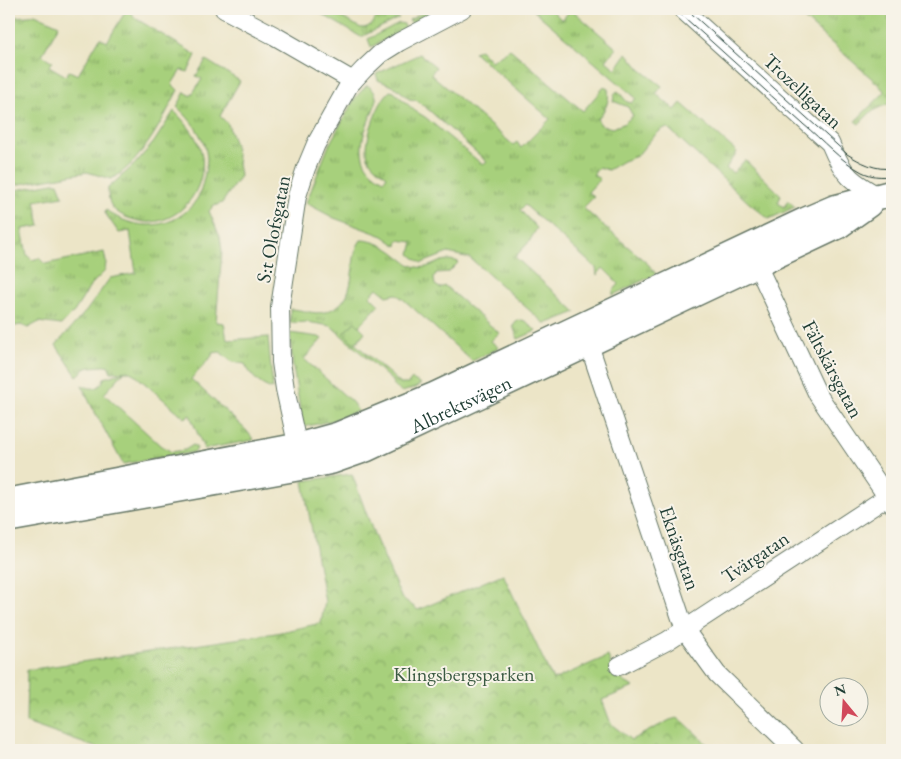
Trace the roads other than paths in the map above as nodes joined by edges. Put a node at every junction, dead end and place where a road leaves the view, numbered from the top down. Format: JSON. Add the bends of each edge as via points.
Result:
{"nodes":[{"id":1,"x":224,"y":9,"type":"edge"},
{"id":2,"x":462,"y":9,"type":"edge"},
{"id":3,"x":682,"y":9,"type":"edge"},
{"id":4,"x":353,"y":81,"type":"junction"},
{"id":5,"x":888,"y":198,"type":"edge"},
{"id":6,"x":753,"y":256,"type":"junction"},
{"id":7,"x":586,"y":334,"type":"junction"},
{"id":8,"x":300,"y":456,"type":"junction"},
{"id":9,"x":9,"y":500,"type":"edge"},
{"id":10,"x":890,"y":500,"type":"edge"},
{"id":11,"x":9,"y":519,"type":"edge"},
{"id":12,"x":685,"y":630,"type":"junction"},
{"id":13,"x":620,"y":666,"type":"dead end"},
{"id":14,"x":795,"y":750,"type":"edge"}],
"edges":[{"from":1,"to":4,"type":"street"},
{"from":2,"to":4,"type":"street","name":"S:t Olofsgatan","via":[[380,54]]},
{"from":3,"to":5,"type":"street","name":"Trozelligatan","via":[[830,143],[839,165],[853,181]]},
{"from":4,"to":8,"type":"street","name":"S:t Olofsgatan","via":[[323,131],[306,168],[291,229],[280,307],[282,362]]},
{"from":5,"to":6,"type":"main road","name":"Albrektsvägen","via":[[834,208]]},
{"from":6,"to":7,"type":"main road","name":"Albrektsvägen"},
{"from":6,"to":10,"type":"street","name":"Fältskärsgatan","via":[[818,395]]},
{"from":7,"to":8,"type":"main road","name":"Albrektsvägen","via":[[338,435]]},
{"from":7,"to":12,"type":"street","name":"Eknäsgatan"},
{"from":8,"to":9,"type":"main road","name":"Albrektsvägen"},
{"from":8,"to":11,"type":"main road","name":"Albrektsvägen"},
{"from":10,"to":12,"type":"street","name":"Tvärgatan","via":[[768,574]]},
{"from":12,"to":13,"type":"street","name":"Tvärgatan"},
{"from":12,"to":14,"type":"street","name":"Eknäsgatan","via":[[717,674]]}]}
